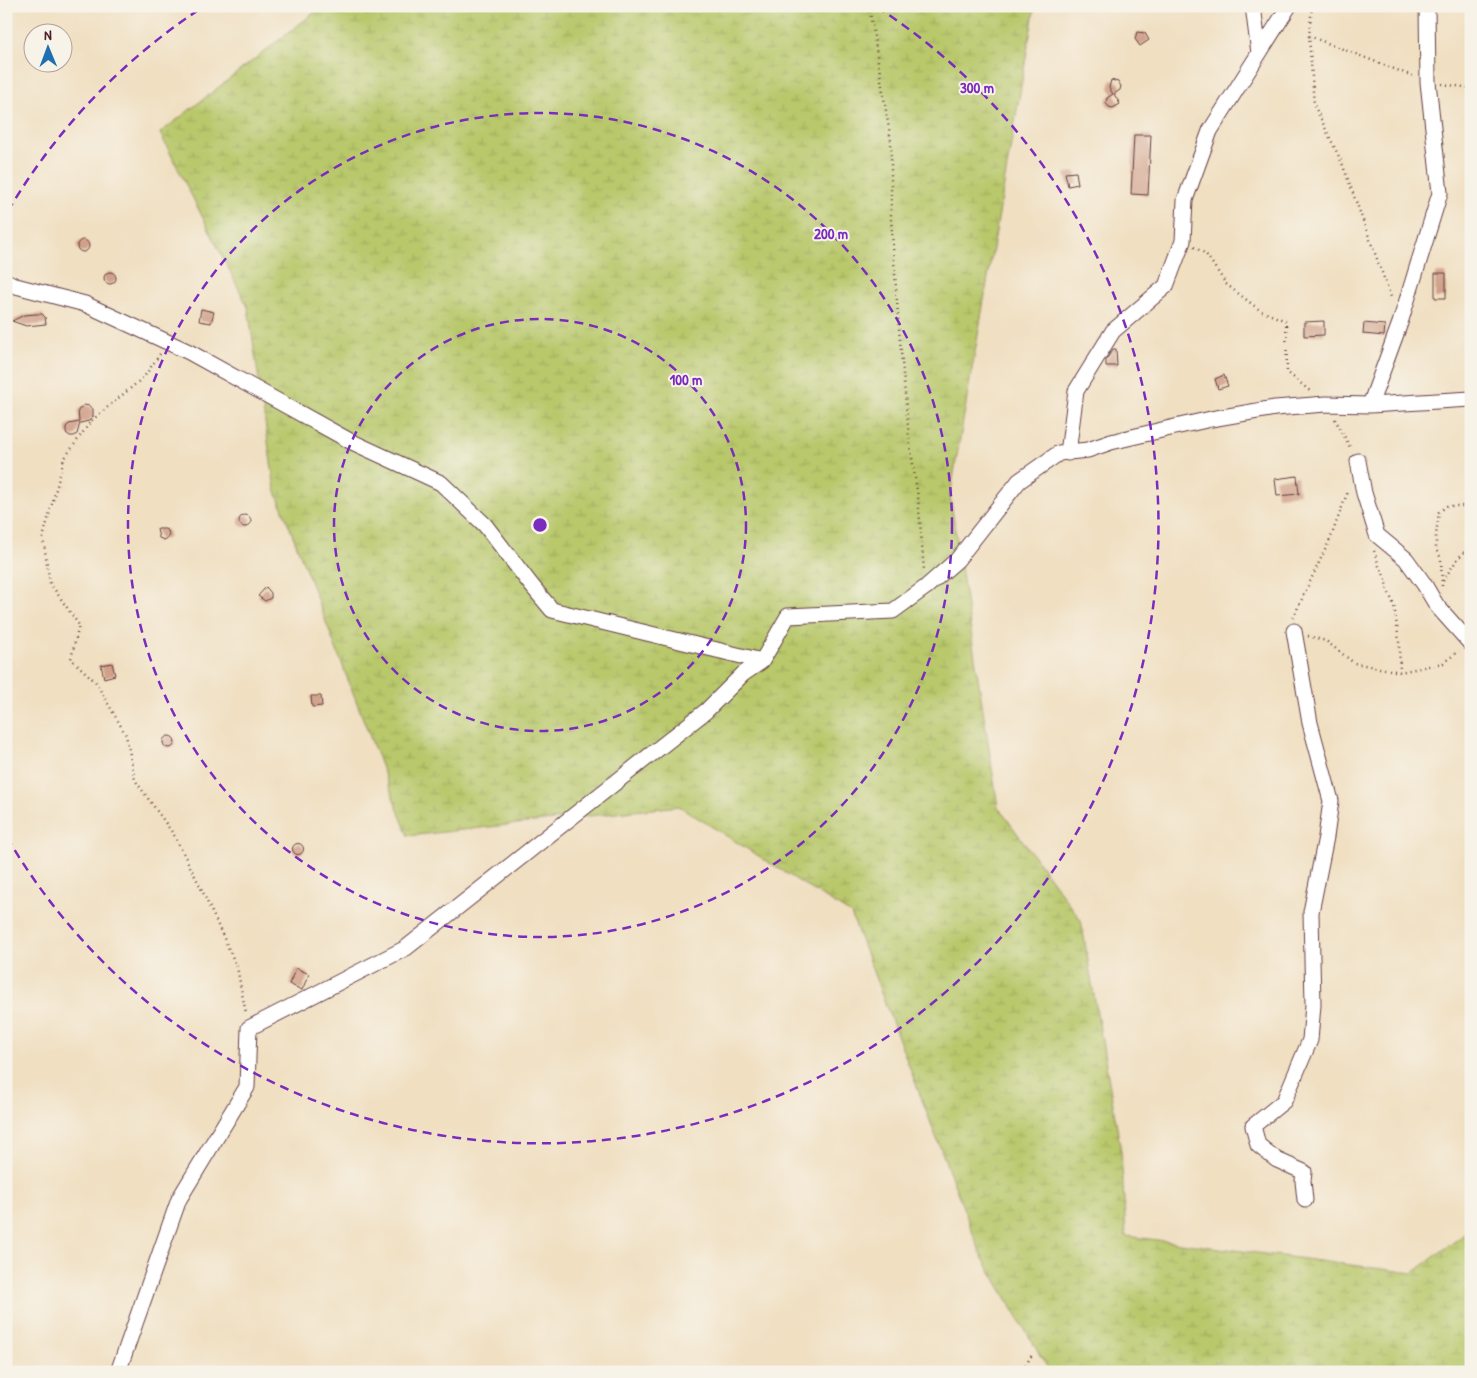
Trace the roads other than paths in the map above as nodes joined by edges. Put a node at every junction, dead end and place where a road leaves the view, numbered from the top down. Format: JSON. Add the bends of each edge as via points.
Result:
{"nodes":[{"id":1,"x":1253,"y":6,"type":"edge"},
{"id":2,"x":1289,"y":6,"type":"edge"},
{"id":3,"x":1427,"y":6,"type":"edge"},
{"id":4,"x":1259,"y":53,"type":"junction"},
{"id":5,"x":6,"y":281,"type":"edge"},
{"id":6,"x":1471,"y":399,"type":"edge"},
{"id":7,"x":1370,"y":405,"type":"junction"},
{"id":8,"x":1068,"y":452,"type":"junction"},
{"id":9,"x":1358,"y":461,"type":"road end"},
{"id":10,"x":1294,"y":631,"type":"road end"},
{"id":11,"x":1470,"y":644,"type":"edge"},
{"id":12,"x":762,"y":661,"type":"junction"},
{"id":13,"x":1305,"y":1200,"type":"dead end"},
{"id":14,"x":118,"y":1372,"type":"edge"}],
"edges":[{"from":1,"to":4,"type":"street"},
{"from":2,"to":4,"type":"street"},
{"from":3,"to":7,"type":"street","via":[[1428,82],[1440,194],[1400,323]]},
{"from":4,"to":8,"type":"street","via":[[1210,131],[1185,200],[1183,242],[1166,286],[1113,331],[1076,391]]},
{"from":5,"to":12,"type":"street","via":[[84,304],[190,352],[350,441],[441,483],[485,525],[552,610]]},
{"from":6,"to":7,"type":"street"},
{"from":7,"to":8,"type":"street","via":[[1275,408],[1210,419],[1088,450]]},
{"from":8,"to":12,"type":"street","via":[[1059,453],[1019,481],[957,560],[893,611],[788,616]]},
{"from":9,"to":11,"type":"street","via":[[1377,535],[1406,559],[1437,606]]},
{"from":10,"to":13,"type":"street","via":[[1310,723],[1331,801],[1311,912],[1313,1005],[1310,1040],[1284,1101],[1253,1126],[1258,1145],[1277,1160],[1304,1172]]},
{"from":12,"to":14,"type":"street","via":[[743,674],[706,711],[406,948],[249,1028],[246,1086],[179,1199]]}]}
